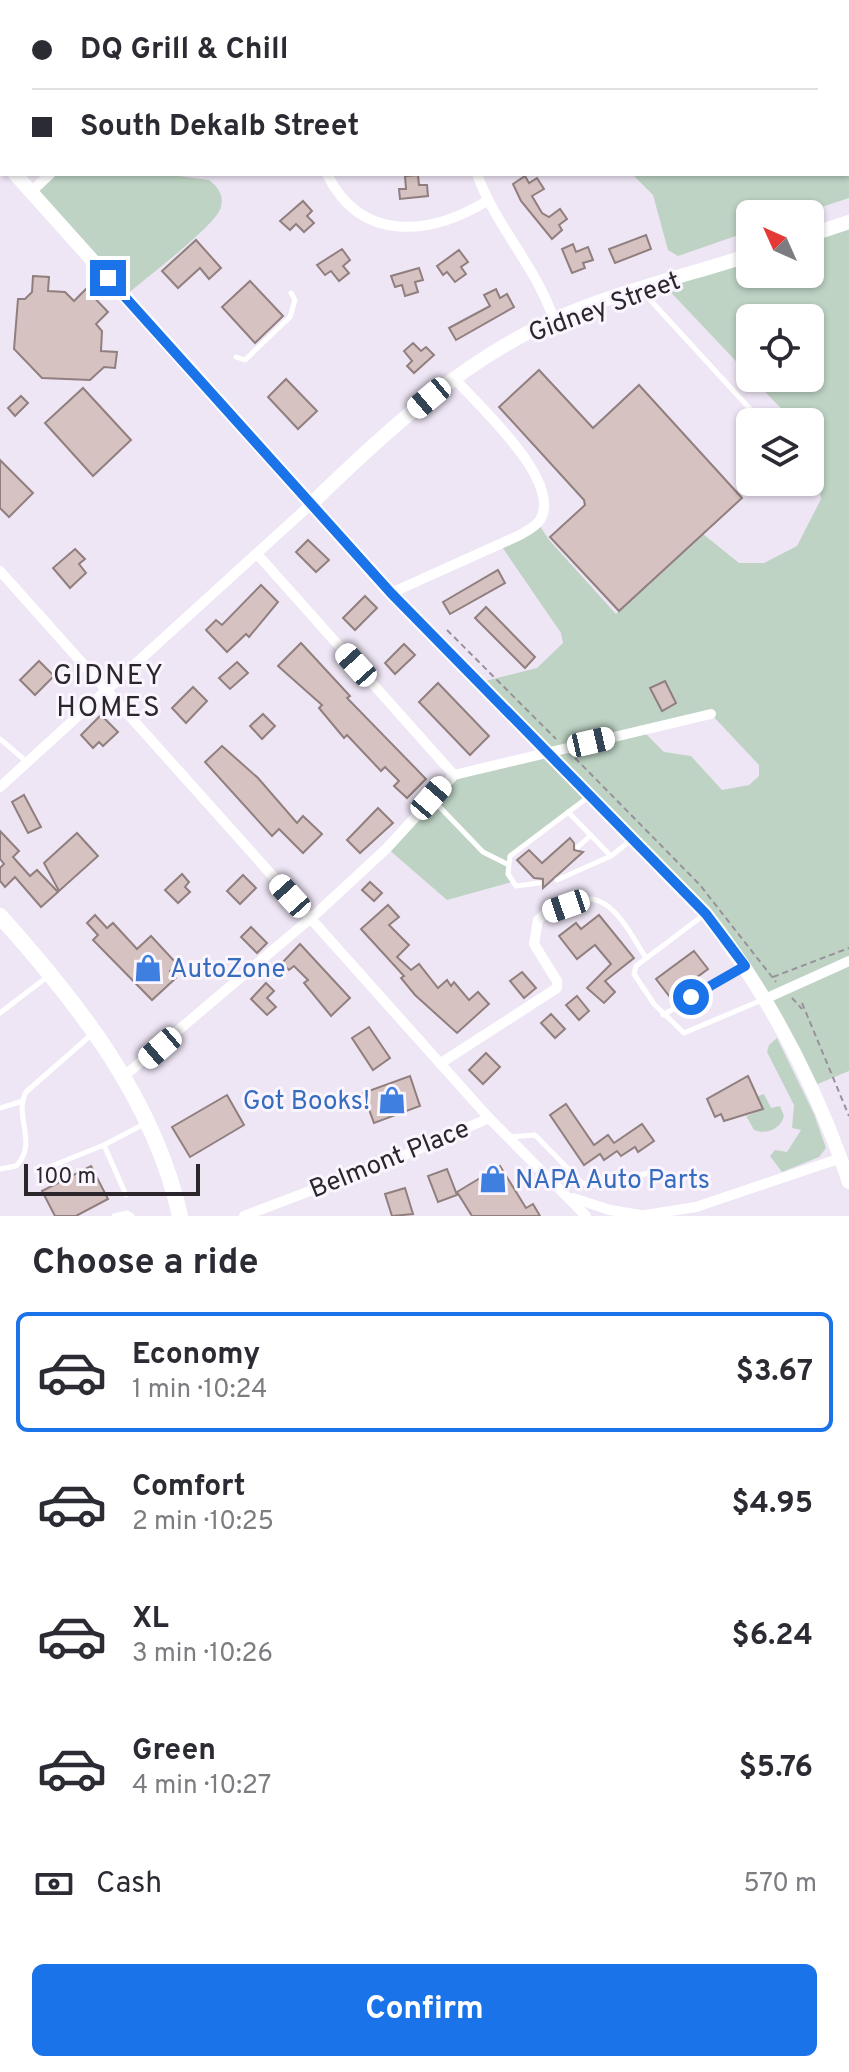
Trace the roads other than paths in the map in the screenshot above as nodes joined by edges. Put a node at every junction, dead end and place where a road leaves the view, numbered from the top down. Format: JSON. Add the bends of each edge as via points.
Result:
{"nodes":[{"id":1,"x":17,"y":176,"type":"edge"},
{"id":2,"x":48,"y":176,"type":"edge"},
{"id":3,"x":329,"y":176,"type":"edge"},
{"id":4,"x":478,"y":176,"type":"edge"},
{"id":5,"x":31,"y":192,"type":"junction"},
{"id":6,"x":487,"y":201,"type":"junction"},
{"id":7,"x":849,"y":222,"type":"edge"},
{"id":8,"x":824,"y":230,"type":"edge"},
{"id":9,"x":736,"y":259,"type":"edge"},
{"id":10,"x":641,"y":290,"type":"junction"},
{"id":11,"x":291,"y":293,"type":"dead end"},
{"id":12,"x":554,"y":320,"type":"junction"},
{"id":13,"x":236,"y":357,"type":"dead end"},
{"id":14,"x":454,"y":378,"type":"junction"},
{"id":15,"x":749,"y":408,"type":"edge"},
{"id":16,"x":310,"y":505,"type":"junction"},
{"id":17,"x":258,"y":555,"type":"junction"},
{"id":18,"x":0,"y":571,"type":"edge"},
{"id":19,"x":391,"y":593,"type":"junction"},
{"id":20,"x":109,"y":690,"type":"junction"},
{"id":21,"x":711,"y":714,"type":"dead end"},
{"id":22,"x":0,"y":739,"type":"edge"},
{"id":23,"x":550,"y":752,"type":"junction"},
{"id":24,"x":27,"y":763,"type":"junction"},
{"id":25,"x":454,"y":775,"type":"junction"},
{"id":26,"x":0,"y":787,"type":"edge"},
{"id":27,"x":591,"y":794,"type":"junction"},
{"id":28,"x":431,"y":798,"type":"junction"},
{"id":29,"x":568,"y":812,"type":"junction"},
{"id":30,"x":591,"y":835,"type":"junction"},
{"id":31,"x":634,"y":837,"type":"junction"},
{"id":32,"x":578,"y":847,"type":"dead end"},
{"id":33,"x":611,"y":856,"type":"junction"},
{"id":34,"x":507,"y":864,"type":"junction"},
{"id":35,"x":557,"y":880,"type":"dead end"},
{"id":36,"x":539,"y":883,"type":"dead end"},
{"id":37,"x":546,"y":913,"type":"joint"},
{"id":38,"x":706,"y":914,"type":"junction"},
{"id":39,"x":0,"y":916,"type":"edge"},
{"id":40,"x":310,"y":918,"type":"junction"},
{"id":41,"x":6,"y":933,"type":"edge"},
{"id":42,"x":646,"y":958,"type":"junction"},
{"id":43,"x":849,"y":961,"type":"edge"},
{"id":44,"x":745,"y":966,"type":"junction"},
{"id":45,"x":51,"y":974,"type":"junction"},
{"id":46,"x":767,"y":998,"type":"junction"},
{"id":47,"x":0,"y":1013,"type":"edge"},
{"id":48,"x":663,"y":1015,"type":"junction"},
{"id":49,"x":95,"y":1032,"type":"junction"},
{"id":50,"x":441,"y":1063,"type":"junction"},
{"id":51,"x":123,"y":1077,"type":"junction"},
{"id":52,"x":23,"y":1101,"type":"junction"},
{"id":53,"x":0,"y":1108,"type":"edge"},
{"id":54,"x":489,"y":1118,"type":"junction"},
{"id":55,"x":147,"y":1123,"type":"junction"},
{"id":56,"x":507,"y":1137,"type":"junction"},
{"id":57,"x":104,"y":1145,"type":"junction"},
{"id":58,"x":841,"y":1158,"type":"junction"},
{"id":59,"x":0,"y":1169,"type":"edge"},
{"id":60,"x":44,"y":1169,"type":"dead end"},
{"id":61,"x":571,"y":1173,"type":"junction"},
{"id":62,"x":649,"y":1173,"type":"dead end"},
{"id":63,"x":849,"y":1182,"type":"edge"},
{"id":64,"x":559,"y":1189,"type":"junction"},
{"id":65,"x":126,"y":1195,"type":"dead end"},
{"id":66,"x":569,"y":1197,"type":"junction"},
{"id":67,"x":114,"y":1216,"type":"edge"},
{"id":68,"x":132,"y":1216,"type":"edge"},
{"id":69,"x":180,"y":1216,"type":"edge"},
{"id":70,"x":244,"y":1216,"type":"edge"},
{"id":71,"x":586,"y":1216,"type":"edge"},
{"id":72,"x":640,"y":1216,"type":"edge"}],
"edges":[{"from":1,"to":5,"type":"main road"},
{"from":2,"to":5,"type":"street"},
{"from":3,"to":6,"type":"street","via":[[351,204],[397,228],[444,223]]},
{"from":4,"to":6,"type":"street"},
{"from":5,"to":16,"type":"main road"},
{"from":6,"to":12,"type":"street","via":[[536,276]]},
{"from":7,"to":8,"type":"main road"},
{"from":9,"to":10,"type":"main road","name":"Gidney Street"},
{"from":10,"to":12,"type":"main road","name":"Gidney Street"},
{"from":10,"to":15,"type":"lane"},
{"from":11,"to":13,"type":"lane","via":[[295,300],[290,317],[245,360]]},
{"from":12,"to":14,"type":"main road","name":"Gidney Street"},
{"from":14,"to":16,"type":"main road","name":"Gidney Street"},
{"from":14,"to":19,"type":"street","via":[[525,457],[540,489],[542,514],[520,535]]},
{"from":16,"to":17,"type":"street","name":"Gidney Street"},
{"from":16,"to":19,"type":"main road"},
{"from":17,"to":20,"type":"street","name":"Gidney Street"},
{"from":17,"to":25,"type":"street"},
{"from":18,"to":20,"type":"street"},
{"from":19,"to":23,"type":"main road"},
{"from":20,"to":24,"type":"street","name":"Gidney Street"},
{"from":20,"to":40,"type":"street"},
{"from":21,"to":23,"type":"street"},
{"from":22,"to":24,"type":"lane"},
{"from":23,"to":25,"type":"street"},
{"from":23,"to":27,"type":"main road"},
{"from":24,"to":26,"type":"street","name":"Gidney Street"},
{"from":25,"to":28,"type":"street"},
{"from":27,"to":29,"type":"lane"},
{"from":27,"to":31,"type":"main road"},
{"from":28,"to":34,"type":"lane","via":[[483,852]]},
{"from":28,"to":40,"type":"street","via":[[387,848]]},
{"from":29,"to":30,"type":"lane"},
{"from":29,"to":34,"type":"lane","via":[[514,852]]},
{"from":30,"to":32,"type":"lane"},
{"from":30,"to":33,"type":"lane"},
{"from":31,"to":33,"type":"lane"},
{"from":31,"to":38,"type":"main road"},
{"from":33,"to":35,"type":"lane"},
{"from":34,"to":36,"type":"lane","via":[[516,886]]},
{"from":37,"to":42,"type":"lane","via":[[586,899],[597,901],[610,909]]},
{"from":37,"to":50,"type":"street","via":[[538,920],[534,944],[557,988]]},
{"from":38,"to":42,"type":"lane"},
{"from":38,"to":44,"type":"main road"},
{"from":39,"to":41,"type":"main road"},
{"from":40,"to":50,"type":"street"},
{"from":40,"to":51,"type":"street"},
{"from":41,"to":45,"type":"main road"},
{"from":42,"to":48,"type":"lane","via":[[634,974]]},
{"from":43,"to":46,"type":"street"},
{"from":44,"to":46,"type":"main road"},
{"from":44,"to":48,"type":"lane"},
{"from":45,"to":47,"type":"lane"},
{"from":45,"to":49,"type":"main road"},
{"from":46,"to":48,"type":"lane","via":[[684,1033]]},
{"from":46,"to":58,"type":"main road","via":[[813,1086]]},
{"from":49,"to":51,"type":"main road"},
{"from":49,"to":52,"type":"lane","via":[[41,1077]]},
{"from":50,"to":54,"type":"street"},
{"from":51,"to":55,"type":"main road"},
{"from":52,"to":53,"type":"lane"},
{"from":52,"to":59,"type":"lane","via":[[28,1147],[16,1166]]},
{"from":54,"to":56,"type":"street"},
{"from":54,"to":70,"type":"street","name":"Belmont Place"},
{"from":55,"to":57,"type":"lane"},
{"from":55,"to":69,"type":"main road"},
{"from":56,"to":61,"type":"lane","via":[[535,1135]]},
{"from":56,"to":64,"type":"street"},
{"from":57,"to":60,"type":"lane"},
{"from":57,"to":65,"type":"lane"},
{"from":58,"to":63,"type":"main road"},
{"from":58,"to":72,"type":"street","via":[[696,1207]]},
{"from":61,"to":62,"type":"lane","via":[[593,1185]]},
{"from":61,"to":64,"type":"lane"},
{"from":64,"to":66,"type":"street"},
{"from":66,"to":71,"type":"street"},
{"from":66,"to":72,"type":"street"},
{"from":67,"to":68,"type":"lane"}]}
